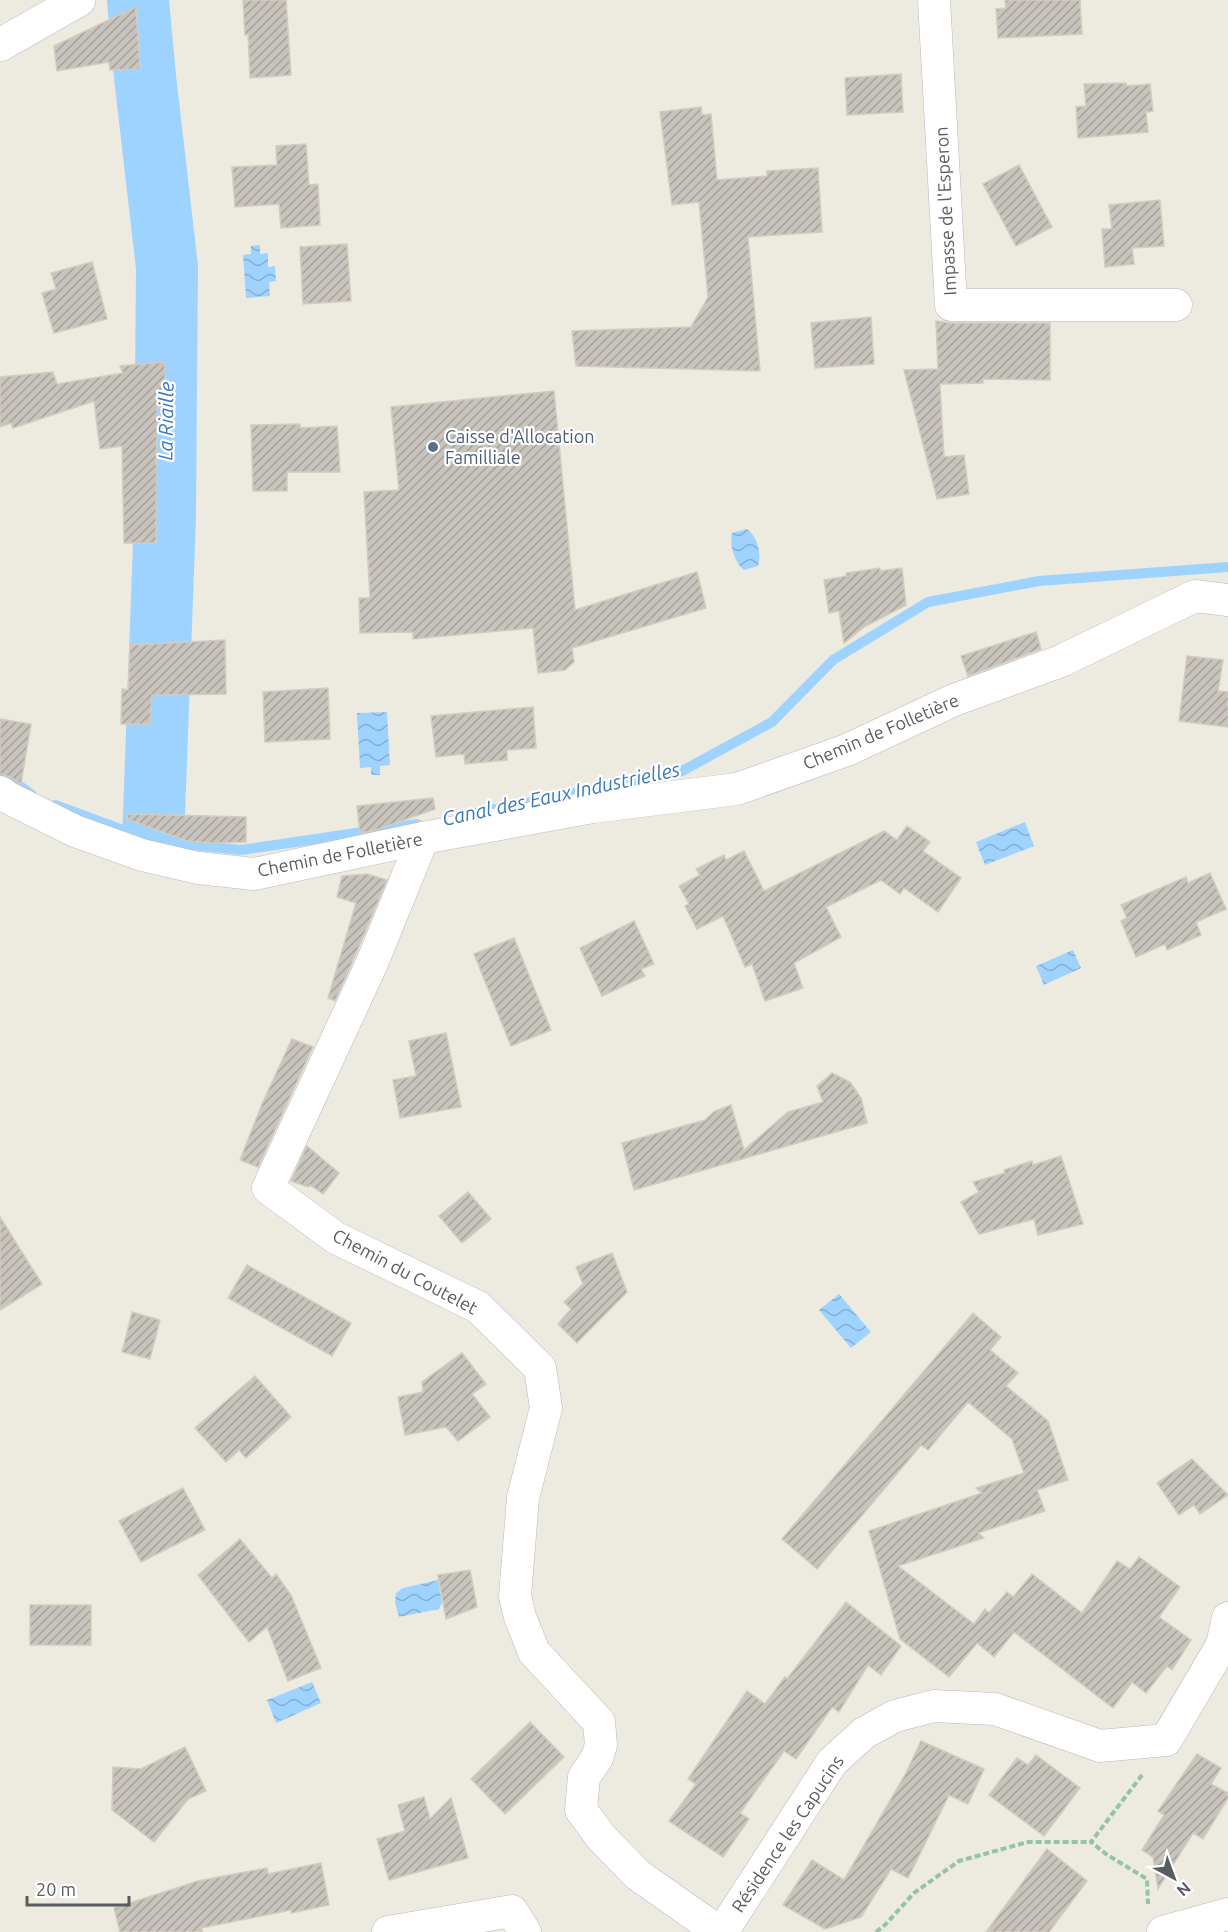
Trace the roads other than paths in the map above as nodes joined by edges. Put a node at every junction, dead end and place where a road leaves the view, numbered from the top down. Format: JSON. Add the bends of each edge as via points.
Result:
{"nodes":[{"id":1,"x":79,"y":0,"type":"edge"},
{"id":2,"x":934,"y":0,"type":"edge"},
{"id":3,"x":0,"y":45,"type":"edge"},
{"id":4,"x":1176,"y":305,"type":"dead end"},
{"id":5,"x":1228,"y":600,"type":"edge"},
{"id":6,"x":0,"y":792,"type":"edge"},
{"id":7,"x":423,"y":838,"type":"junction"},
{"id":8,"x":1228,"y":1618,"type":"edge"},
{"id":9,"x":1228,"y":1914,"type":"edge"},
{"id":10,"x":1156,"y":1921,"type":"edge"},
{"id":11,"x":388,"y":1932,"type":"edge"},
{"id":12,"x":525,"y":1932,"type":"edge"},
{"id":13,"x":721,"y":1932,"type":"edge"}],
"edges":[{"from":1,"to":3,"type":"street"},
{"from":2,"to":4,"type":"street","name":"Impasse de l'Esperon","via":[[951,305]]},
{"from":5,"to":7,"type":"street","name":"Chemin de Folletière","via":[[1195,596],[1061,661],[954,700],[847,750],[737,789],[593,807]]},
{"from":6,"to":7,"type":"street","name":"Chemin de Folletière","via":[[75,831],[142,855],[198,868],[254,874]]},
{"from":7,"to":13,"type":"street","name":"Chemin du Coutelet","via":[[372,963],[268,1188],[336,1238],[478,1307],[540,1368],[546,1408],[523,1498],[515,1596],[534,1652],[599,1722],[601,1745],[584,1777],[581,1810],[638,1875]]},
{"from":8,"to":13,"type":"street","name":"Résidence les Capucins","via":[[1222,1645],[1166,1740],[1100,1746],[995,1709],[934,1706],[895,1716],[864,1733],[832,1762]]},
{"from":9,"to":10,"type":"street"},
{"from":11,"to":12,"type":"street","via":[[512,1911]]}]}
